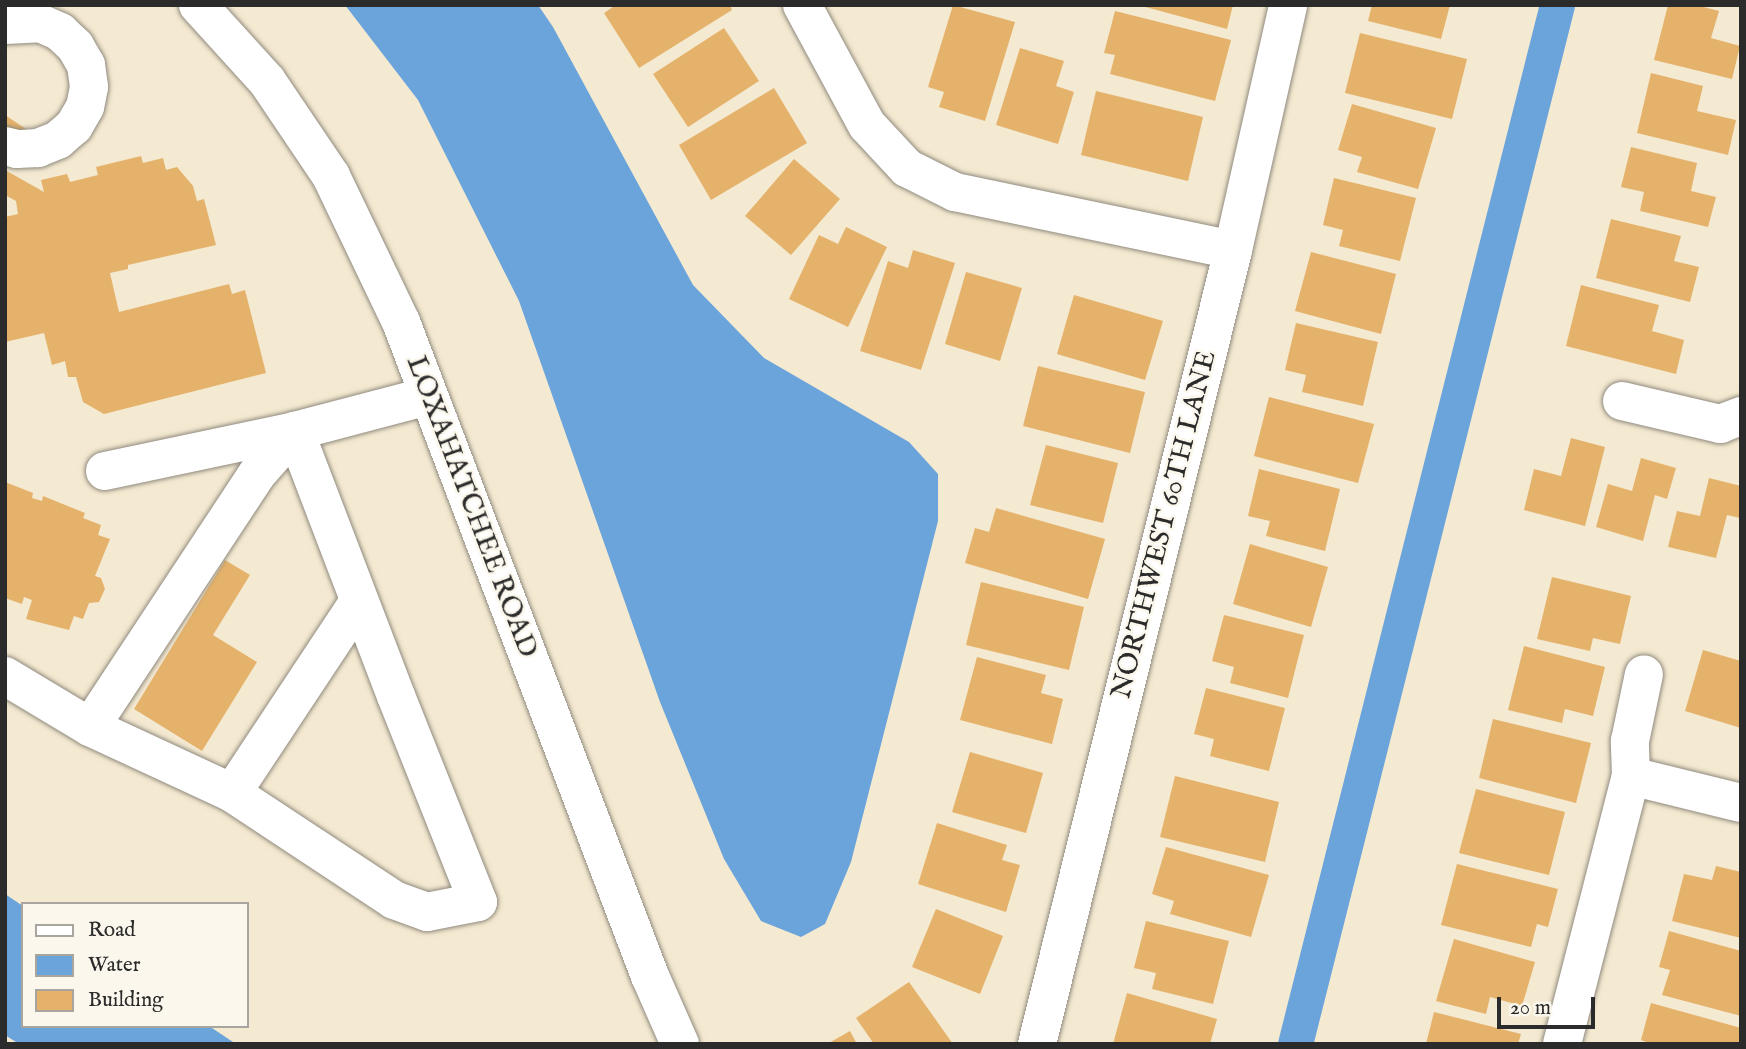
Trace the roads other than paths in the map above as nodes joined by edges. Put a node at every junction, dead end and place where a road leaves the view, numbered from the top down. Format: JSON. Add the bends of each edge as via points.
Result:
{"nodes":[{"id":1,"x":198,"y":5,"type":"edge"},
{"id":2,"x":802,"y":5,"type":"edge"},
{"id":3,"x":1289,"y":5,"type":"edge"},
{"id":4,"x":5,"y":25,"type":"edge"},
{"id":5,"x":5,"y":146,"type":"edge"},
{"id":6,"x":1233,"y":250,"type":"junction"},
{"id":7,"x":428,"y":396,"type":"junction"},
{"id":8,"x":1622,"y":401,"type":"dead end"},
{"id":9,"x":1741,"y":416,"type":"edge"},
{"id":10,"x":295,"y":431,"type":"junction"},
{"id":11,"x":105,"y":471,"type":"dead end"},
{"id":12,"x":359,"y":601,"type":"junction"},
{"id":13,"x":1644,"y":674,"type":"dead end"},
{"id":14,"x":5,"y":676,"type":"edge"},
{"id":15,"x":90,"y":727,"type":"junction"},
{"id":16,"x":1631,"y":776,"type":"junction"},
{"id":17,"x":232,"y":793,"type":"junction"},
{"id":18,"x":1741,"y":803,"type":"edge"},
{"id":19,"x":680,"y":1044,"type":"edge"},
{"id":20,"x":1037,"y":1044,"type":"edge"},
{"id":21,"x":1562,"y":1044,"type":"edge"}],
"edges":[{"from":1,"to":7,"type":"street","name":"LOXAHATCHEE ROAD","via":[[267,81],[331,176],[401,322]]},
{"from":2,"to":6,"type":"street","via":[[867,125],[907,168],[955,192]]},
{"from":3,"to":6,"type":"street","name":"NORTHWEST 60TH LANE"},
{"from":4,"to":5,"type":"street","via":[[40,23],[60,32],[86,65],[89,86],[74,127],[58,140],[38,148]]},
{"from":6,"to":20,"type":"street","name":"NORTHWEST 60TH LANE"},
{"from":7,"to":10,"type":"street"},
{"from":7,"to":19,"type":"street","name":"LOXAHATCHEE ROAD"},
{"from":8,"to":9,"type":"street","via":[[1720,424]]},
{"from":10,"to":11,"type":"street"},
{"from":10,"to":12,"type":"street"},
{"from":10,"to":15,"type":"street","via":[[257,474]]},
{"from":12,"to":17,"type":"street"},
{"from":12,"to":17,"type":"street","via":[[478,902],[427,912],[394,900]]},
{"from":13,"to":16,"type":"street","via":[[1630,741]]},
{"from":14,"to":15,"type":"street"},
{"from":15,"to":17,"type":"street"},
{"from":16,"to":18,"type":"street"},
{"from":16,"to":21,"type":"street"}]}
